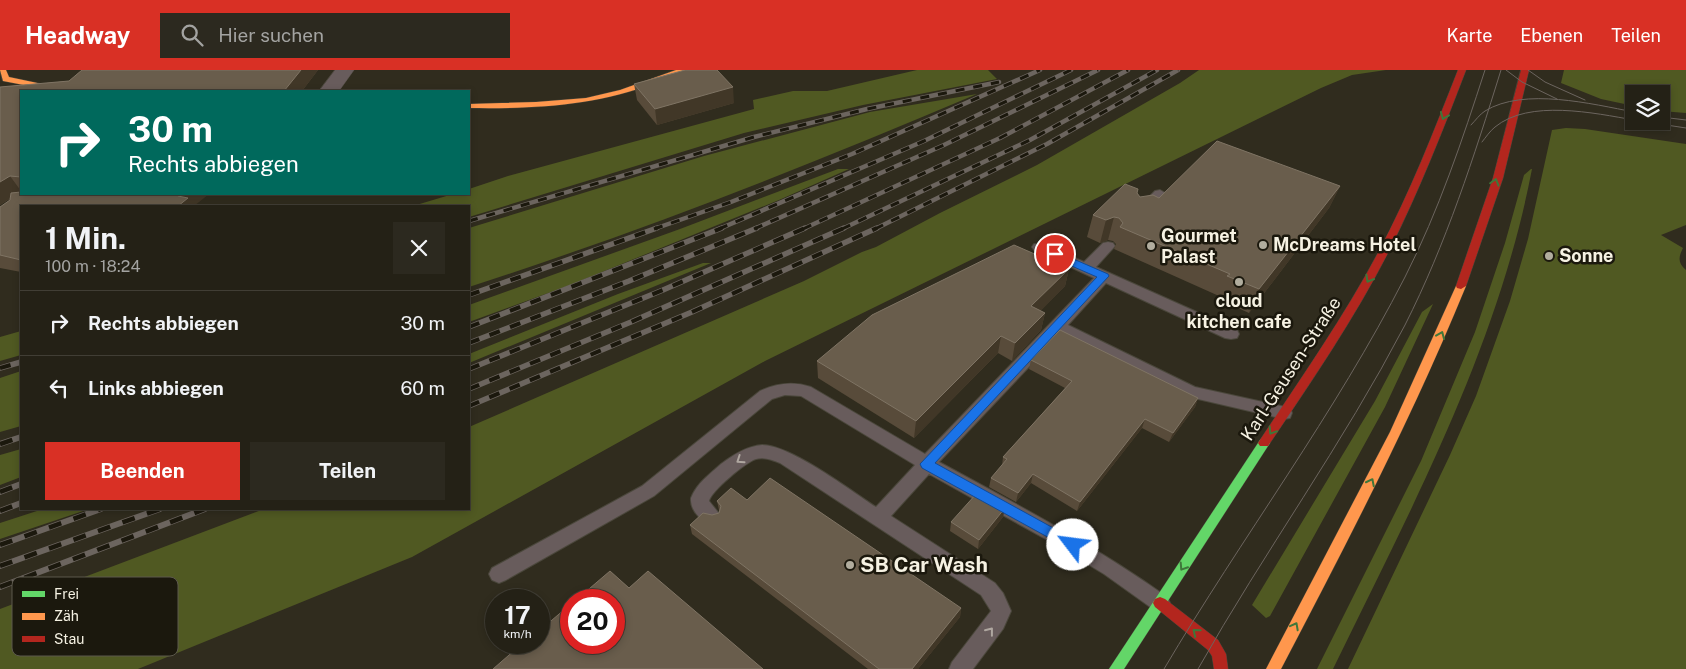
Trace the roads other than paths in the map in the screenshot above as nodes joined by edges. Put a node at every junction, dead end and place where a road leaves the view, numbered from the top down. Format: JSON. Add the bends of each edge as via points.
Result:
{"nodes":[{"id":1,"x":345,"y":70,"type":"edge"},
{"id":2,"x":680,"y":70,"type":"edge"},
{"id":3,"x":1462,"y":70,"type":"edge"},
{"id":4,"x":1525,"y":70,"type":"edge"},
{"id":5,"x":3,"y":71,"type":"edge"},
{"id":6,"x":61,"y":90,"type":"edge"},
{"id":7,"x":330,"y":90,"type":"edge"},
{"id":8,"x":470,"y":106,"type":"edge"},
{"id":9,"x":1160,"y":194,"type":"edge"},
{"id":10,"x":1139,"y":215,"type":"edge"},
{"id":11,"x":1108,"y":246,"type":"dead end"},
{"id":12,"x":1039,"y":247,"type":"dead end"},
{"id":13,"x":1086,"y":269,"type":"junction"},
{"id":14,"x":1104,"y":276,"type":"junction"},
{"id":15,"x":1058,"y":326,"type":"junction"},
{"id":16,"x":1231,"y":334,"type":"dead end"},
{"id":17,"x":1284,"y":412,"type":"junction"},
{"id":18,"x":926,"y":464,"type":"junction"},
{"id":19,"x":712,"y":516,"type":"edge"},
{"id":20,"x":878,"y":518,"type":"junction"},
{"id":21,"x":499,"y":574,"type":"dead end"},
{"id":22,"x":1160,"y":603,"type":"junction"},
{"id":23,"x":960,"y":669,"type":"edge"},
{"id":24,"x":1116,"y":669,"type":"edge"},
{"id":25,"x":1222,"y":669,"type":"edge"},
{"id":26,"x":1273,"y":669,"type":"edge"}],
"edges":[{"from":1,"to":7,"type":"street"},
{"from":2,"to":8,"type":"main road","via":[[603,97],[526,105]]},
{"from":3,"to":17,"type":"main road","name":"Karl-Geusen-Straße","one_way":true,"via":[[1399,222],[1351,309]]},
{"from":26,"to":4,"type":"main road","one_way":true,"via":[[1404,418],[1439,341],[1480,235]]},
{"from":5,"to":6,"type":"main road","via":[[6,78]]},
{"from":9,"to":10,"type":"lane"},
{"from":11,"to":13,"type":"lane"},
{"from":12,"to":13,"type":"lane"},
{"from":13,"to":14,"type":"lane"},
{"from":14,"to":15,"type":"lane"},
{"from":14,"to":16,"type":"lane"},
{"from":15,"to":17,"type":"lane","via":[[1190,392]]},
{"from":15,"to":18,"type":"lane"},
{"from":17,"to":22,"type":"main road","name":"Karl-Geusen-Straße","one_way":true},
{"from":18,"to":20,"type":"lane"},
{"from":18,"to":21,"type":"lane","via":[[805,391],[777,390],[766,395],[648,491]]},
{"from":18,"to":22,"type":"lane","via":[[1058,536]]},
{"from":20,"to":19,"type":"lane","one_way":true,"via":[[786,458],[764,451],[742,458],[705,490],[700,499],[701,506]]},
{"from":23,"to":20,"type":"lane","one_way":true,"via":[[996,622],[1001,611],[996,599],[988,589]]},
{"from":22,"to":24,"type":"main road","name":"Karl-Geusen-Straße"},
{"from":25,"to":22,"type":"main road","one_way":true,"via":[[1213,645]]}]}
